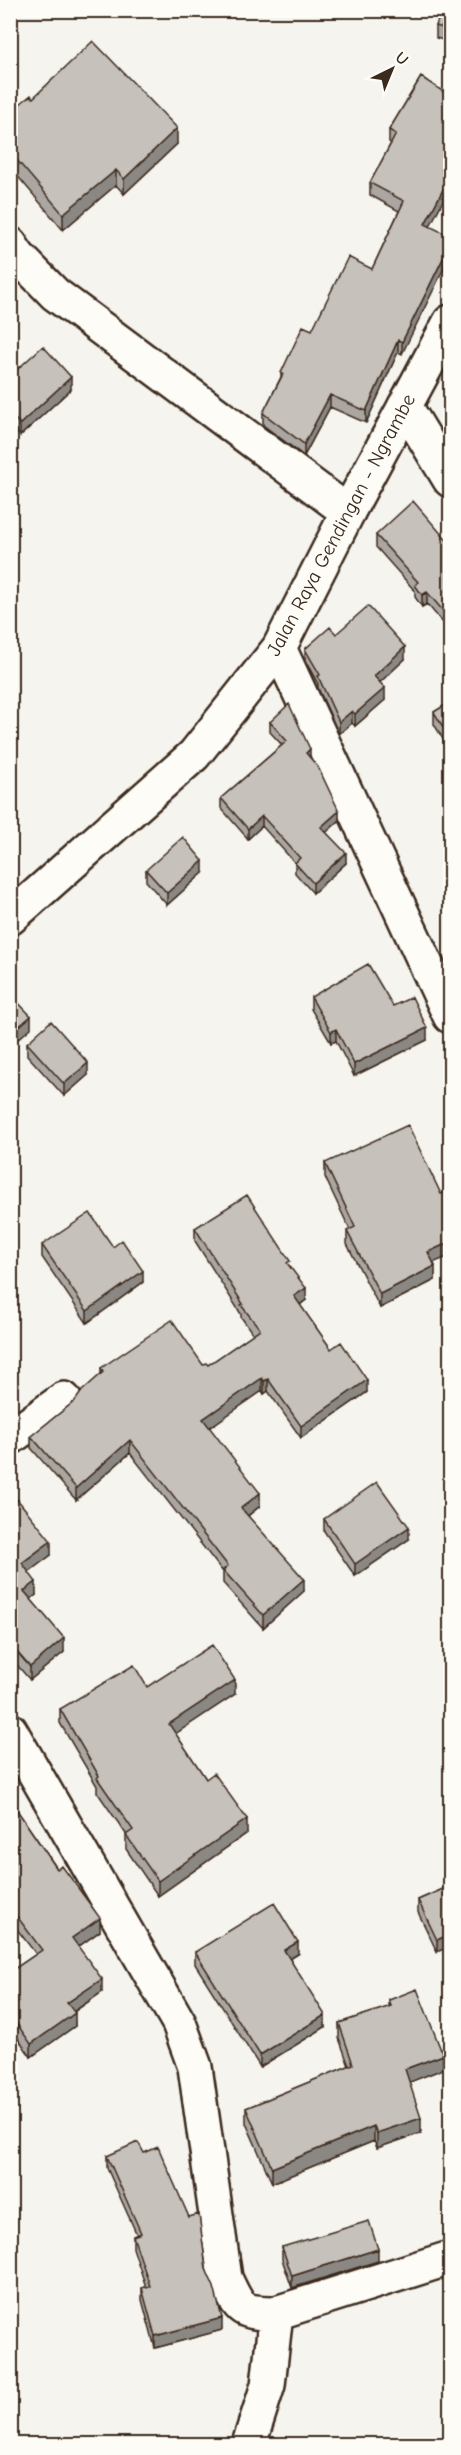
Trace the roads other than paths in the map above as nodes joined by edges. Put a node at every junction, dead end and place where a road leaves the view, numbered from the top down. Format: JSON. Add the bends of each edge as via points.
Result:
{"nodes":[{"id":1,"x":10,"y":244,"type":"edge"},
{"id":2,"x":450,"y":322,"type":"edge"},
{"id":3,"x":405,"y":406,"type":"junction"},
{"id":4,"x":450,"y":480,"type":"edge"},
{"id":5,"x":348,"y":512,"type":"junction"},
{"id":6,"x":279,"y":648,"type":"junction"},
{"id":7,"x":10,"y":918,"type":"edge"},
{"id":8,"x":450,"y":1016,"type":"edge"},
{"id":9,"x":64,"y":1399,"type":"dead end"},
{"id":10,"x":10,"y":1438,"type":"edge"},
{"id":11,"x":10,"y":1730,"type":"edge"},
{"id":12,"x":450,"y":2258,"type":"edge"},
{"id":13,"x":276,"y":2313,"type":"junction"},
{"id":14,"x":249,"y":2445,"type":"edge"}],
"edges":[{"from":1,"to":5,"type":"street","via":[[55,294]]},
{"from":2,"to":3,"type":"street","name":"Jalan Raya Gendingan - Ngrambe"},
{"from":3,"to":4,"type":"street"},
{"from":3,"to":5,"type":"street","name":"Jalan Raya Gendingan - Ngrambe"},
{"from":5,"to":6,"type":"street","name":"Jalan Raya Gendingan - Ngrambe"},
{"from":6,"to":7,"type":"street","name":"Jalan Raya Gendingan - Ngrambe","via":[[194,755]]},
{"from":6,"to":8,"type":"street"},
{"from":9,"to":10,"type":"street"},
{"from":11,"to":13,"type":"street","via":[[179,2023],[195,2067],[225,2278],[236,2302],[251,2313]]},
{"from":12,"to":13,"type":"street"},
{"from":13,"to":14,"type":"street","via":[[268,2385]]}]}
